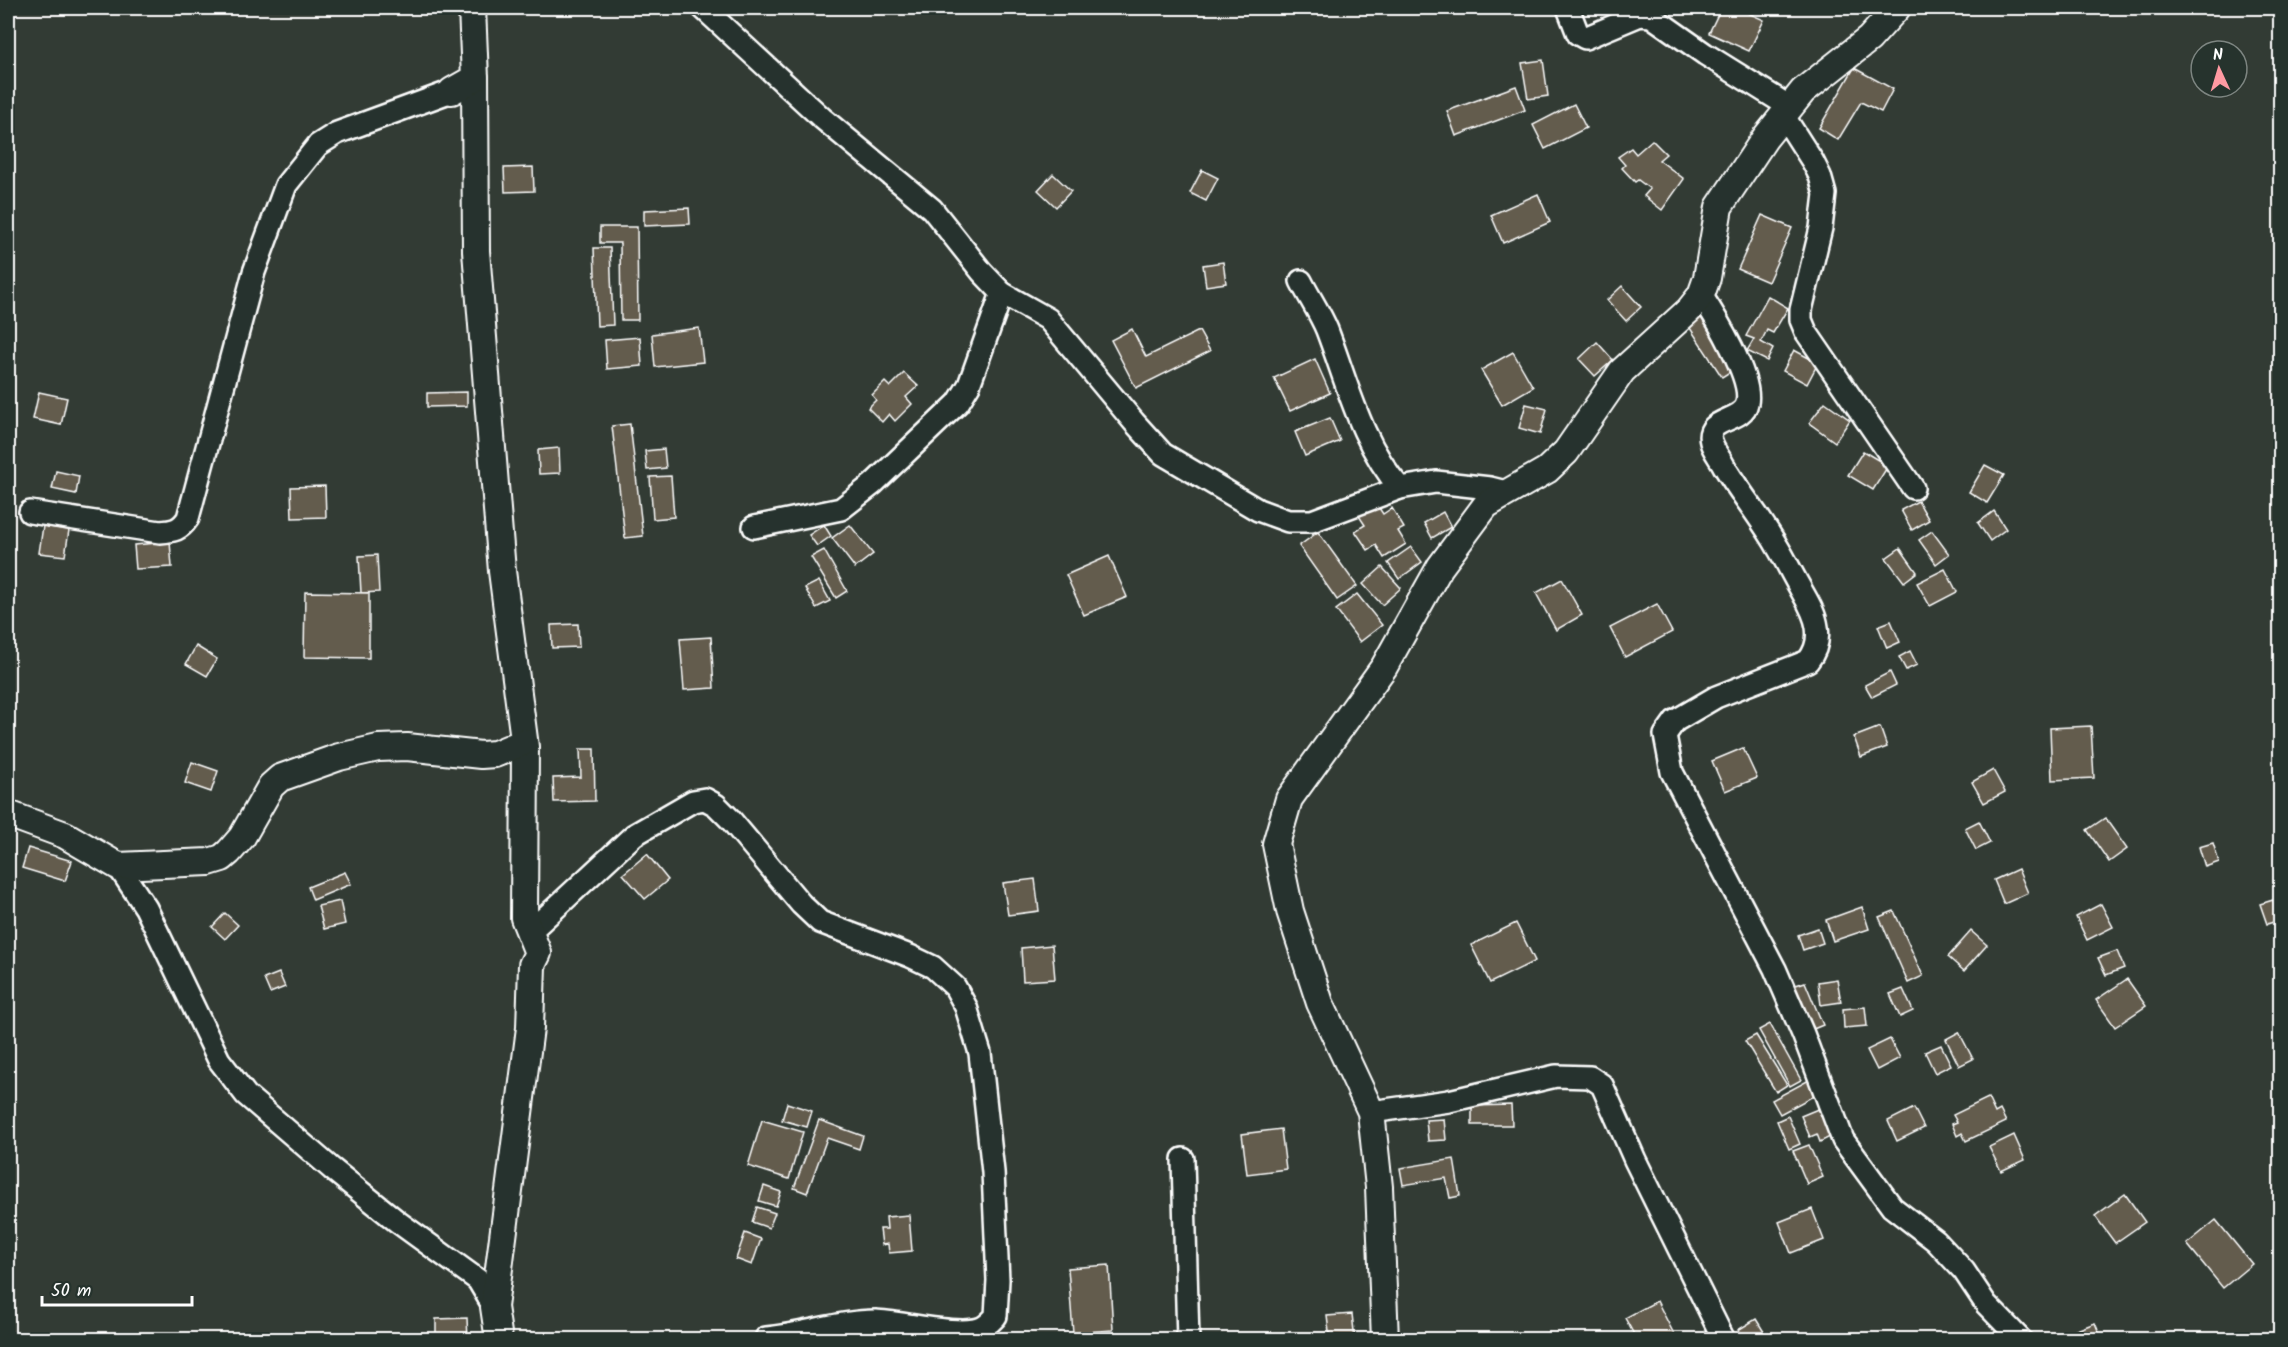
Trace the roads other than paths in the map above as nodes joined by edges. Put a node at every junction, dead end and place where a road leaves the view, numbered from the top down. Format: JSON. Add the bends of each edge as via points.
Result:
{"nodes":[{"id":1,"x":472,"y":8,"type":"edge"},
{"id":2,"x":704,"y":8,"type":"edge"},
{"id":3,"x":1568,"y":8,"type":"edge"},
{"id":4,"x":1897,"y":8,"type":"edge"},
{"id":5,"x":475,"y":78,"type":"junction"},
{"id":6,"x":452,"y":92,"type":"joint"},
{"id":7,"x":1787,"y":111,"type":"junction"},
{"id":8,"x":1300,"y":281,"type":"dead end"},
{"id":9,"x":1002,"y":292,"type":"junction"},
{"id":10,"x":1701,"y":295,"type":"junction"},
{"id":11,"x":1400,"y":488,"type":"junction"},
{"id":12,"x":1913,"y":488,"type":"dead end"},
{"id":13,"x":1506,"y":492,"type":"junction"},
{"id":14,"x":30,"y":512,"type":"dead end"},
{"id":15,"x":754,"y":527,"type":"dead end"},
{"id":16,"x":524,"y":742,"type":"junction"},
{"id":17,"x":8,"y":814,"type":"edge"},
{"id":18,"x":118,"y":866,"type":"junction"},
{"id":19,"x":538,"y":953,"type":"junction"},
{"id":20,"x":1371,"y":1112,"type":"junction"},
{"id":21,"x":1183,"y":1159,"type":"dead end"},
{"id":22,"x":494,"y":1307,"type":"junction"},
{"id":23,"x":766,"y":1338,"type":"dead end"},
{"id":24,"x":499,"y":1340,"type":"edge"},
{"id":25,"x":1188,"y":1340,"type":"edge"},
{"id":26,"x":1385,"y":1340,"type":"edge"},
{"id":27,"x":1724,"y":1340,"type":"edge"},
{"id":28,"x":2022,"y":1340,"type":"edge"}],
"edges":[{"from":1,"to":5,"type":"street"},
{"from":2,"to":9,"type":"street","via":[[822,118],[932,209]]},
{"from":3,"to":7,"type":"street","via":[[1575,29],[1581,37],[1588,38],[1640,15],[1651,16]]},
{"from":4,"to":7,"type":"street","via":[[1869,39],[1803,91]]},
{"from":5,"to":6,"type":"street"},
{"from":5,"to":16,"type":"street","via":[[476,251],[502,571]]},
{"from":6,"to":14,"type":"street","via":[[337,133],[318,145],[286,185],[254,272],[188,518],[182,527],[160,532]]},
{"from":7,"to":10,"type":"street","via":[[1719,207]]},
{"from":7,"to":12,"type":"street","via":[[1825,194],[1801,320]]},
{"from":8,"to":11,"type":"street","via":[[1326,327],[1367,439],[1383,469]]},
{"from":9,"to":11,"type":"street","via":[[1048,320],[1163,454],[1258,510],[1288,521],[1312,521]]},
{"from":9,"to":15,"type":"street","via":[[969,385],[958,403],[873,484],[841,509]]},
{"from":10,"to":13,"type":"street","via":[[1622,371],[1566,452],[1547,470]]},
{"from":10,"to":28,"type":"street","via":[[1717,320],[1748,393],[1748,404],[1741,413],[1713,426],[1711,443],[1776,544],[1815,615],[1818,629],[1816,647],[1808,661],[1716,697],[1675,721],[1665,735],[1672,772],[1775,969],[1843,1140],[1892,1207],[1936,1241],[1965,1271],[1986,1304]]},
{"from":11,"to":13,"type":"street","via":[[1436,483]]},
{"from":13,"to":20,"type":"street","via":[[1486,505],[1440,567],[1384,667],[1289,799],[1275,844],[1290,910],[1320,1003]]},
{"from":16,"to":18,"type":"street","via":[[495,754],[394,746],[339,757],[274,782],[242,837],[222,858]]},
{"from":16,"to":19,"type":"street","via":[[524,918]]},
{"from":17,"to":18,"type":"street","via":[[65,835]]},
{"from":18,"to":22,"type":"street","via":[[146,908],[219,1060],[246,1095],[349,1183],[478,1280]]},
{"from":19,"to":22,"type":"street","via":[[532,965],[531,1028]]},
{"from":19,"to":23,"type":"street","via":[[531,933],[535,927],[634,836],[693,801],[705,799],[730,819],[820,922],[933,967],[955,987],[966,1007],[980,1053],[993,1172],[996,1316],[981,1329],[963,1331],[875,1321]]},
{"from":20,"to":26,"type":"street","via":[[1379,1187]]},
{"from":20,"to":27,"type":"street","via":[[1449,1101],[1556,1076],[1590,1077],[1602,1084]]},
{"from":21,"to":25,"type":"street"},
{"from":22,"to":24,"type":"street"}]}
